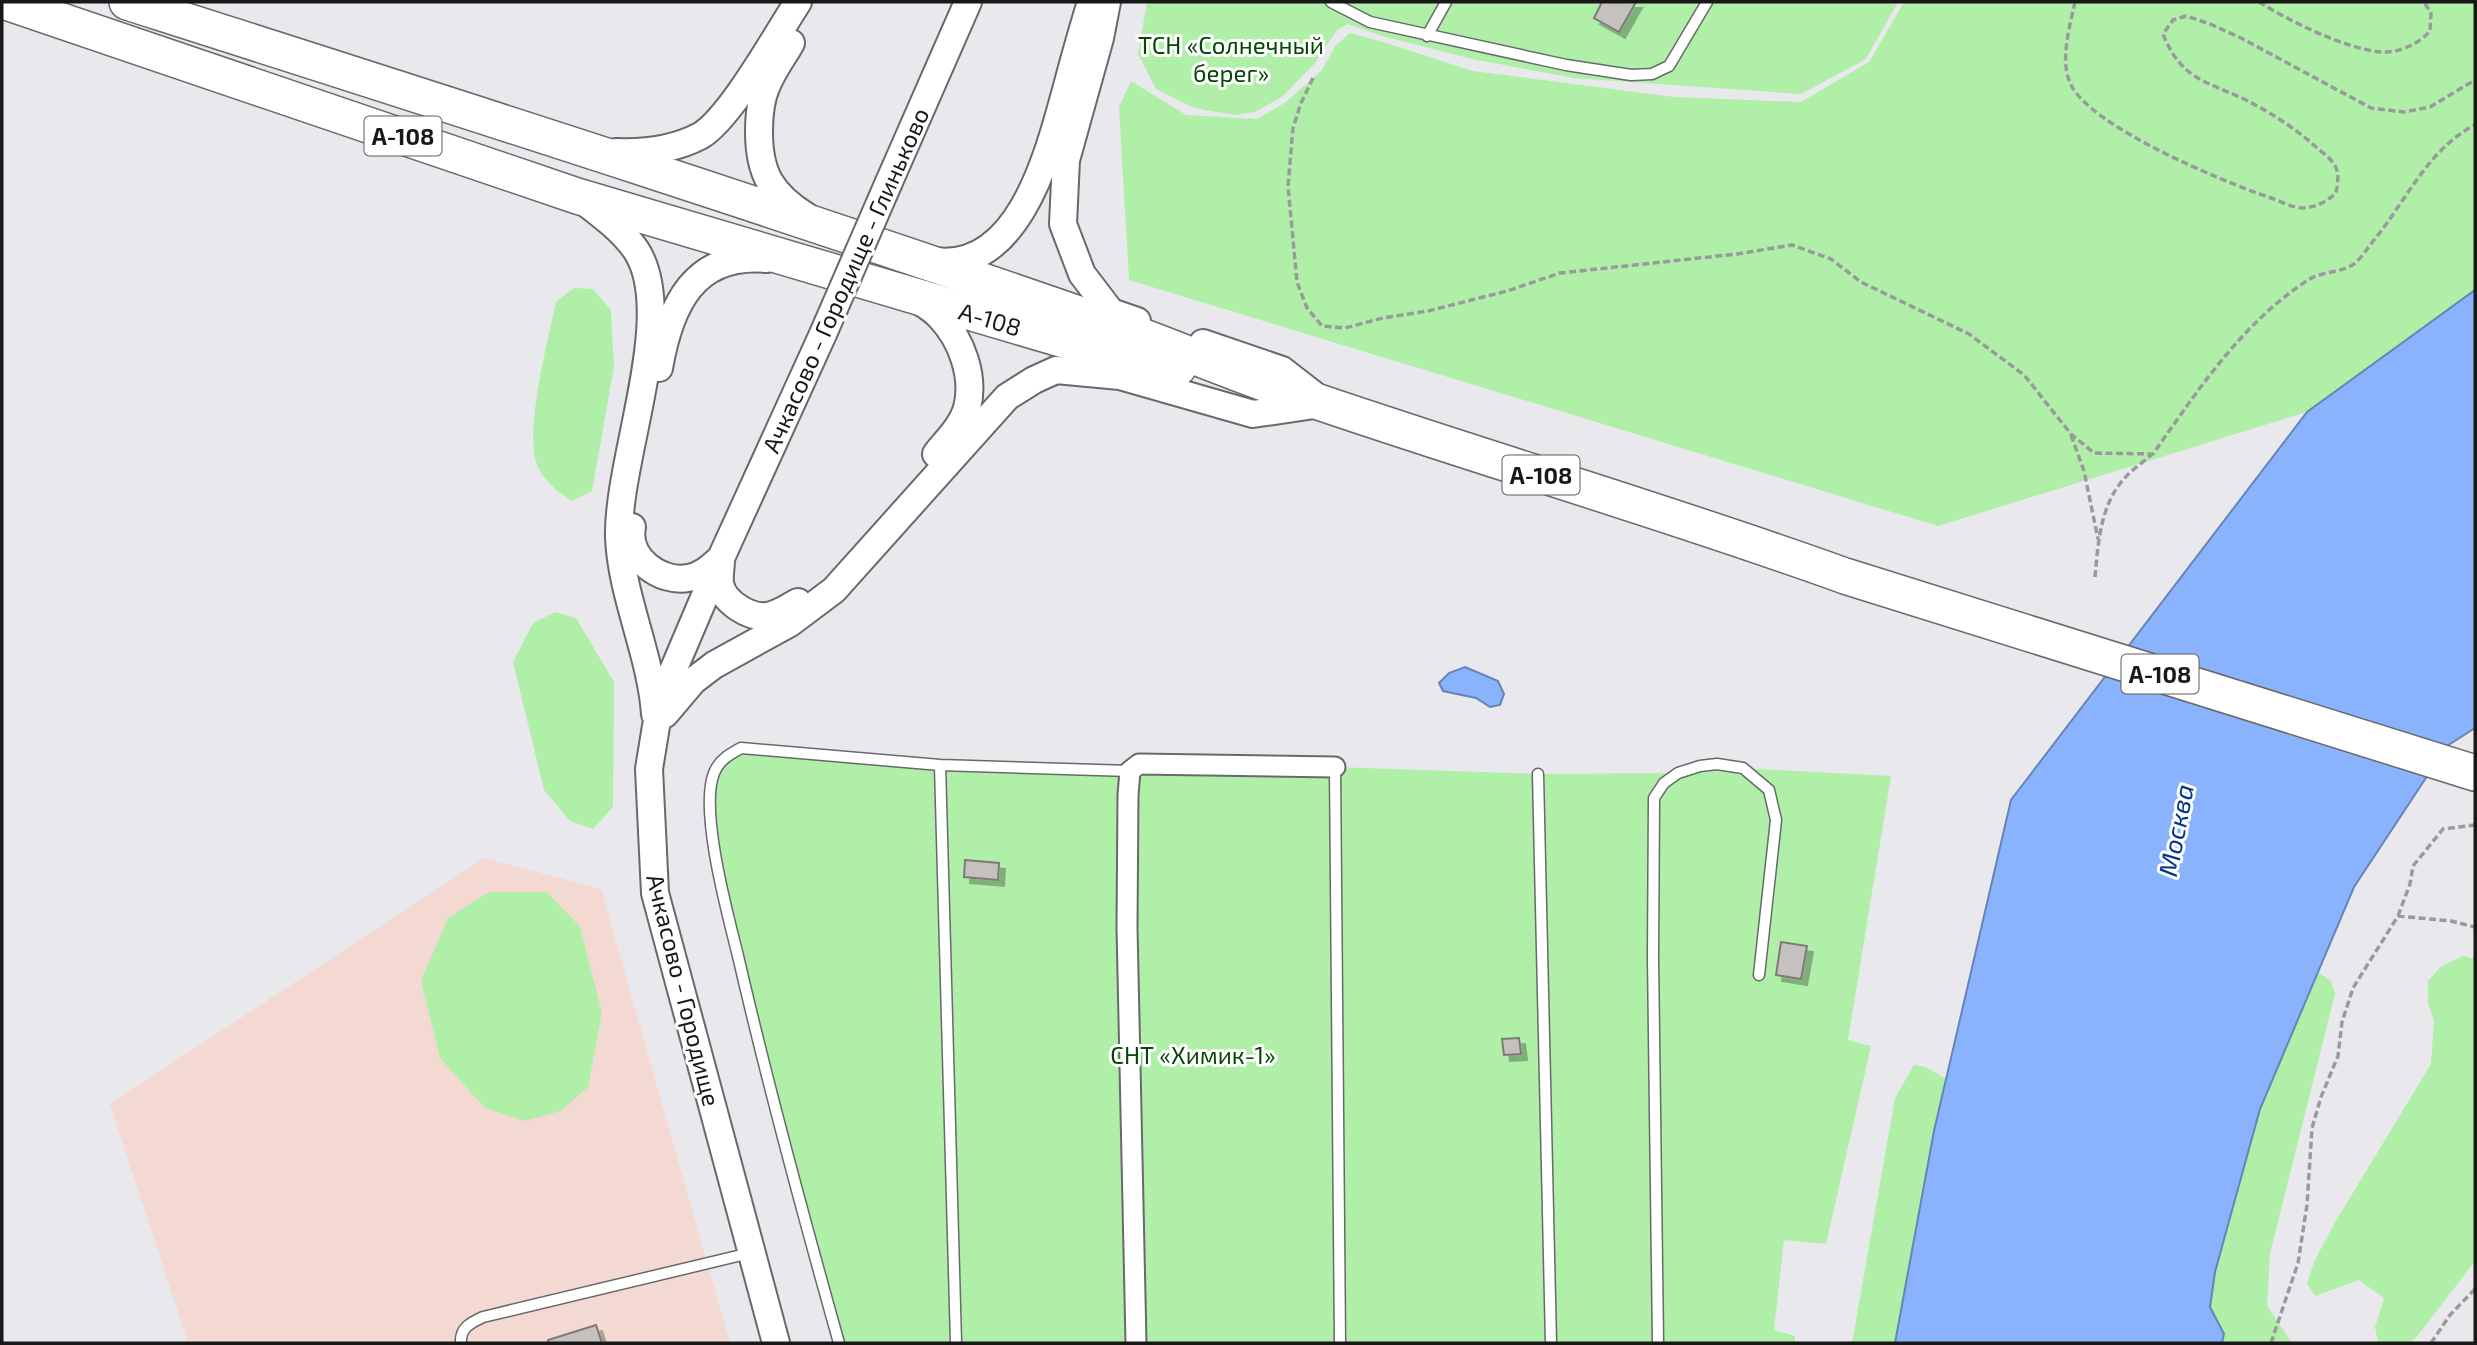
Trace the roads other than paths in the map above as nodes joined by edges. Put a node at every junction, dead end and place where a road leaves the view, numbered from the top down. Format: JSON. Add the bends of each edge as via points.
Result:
{"nodes":[{"id":1,"x":6,"y":2,"type":"edge"},
{"id":2,"x":127,"y":2,"type":"edge"},
{"id":3,"x":798,"y":2,"type":"edge"},
{"id":4,"x":814,"y":2,"type":"edge"},
{"id":5,"x":968,"y":2,"type":"edge"},
{"id":6,"x":1091,"y":2,"type":"edge"},
{"id":7,"x":1107,"y":2,"type":"edge"},
{"id":8,"x":1331,"y":2,"type":"edge"},
{"id":9,"x":1446,"y":2,"type":"edge"},
{"id":10,"x":1707,"y":2,"type":"edge"},
{"id":11,"x":1427,"y":36,"type":"junction"},
{"id":12,"x":591,"y":150,"type":"junction"},
{"id":13,"x":577,"y":195,"type":"junction"},
{"id":14,"x":822,"y":227,"type":"junction"},
{"id":15,"x":906,"y":257,"type":"junction"},
{"id":16,"x":802,"y":262,"type":"junction"},
{"id":17,"x":911,"y":294,"type":"junction"},
{"id":18,"x":1274,"y":387,"type":"junction"},
{"id":19,"x":1326,"y":403,"type":"junction"},
{"id":20,"x":721,"y":558,"type":"junction"},
{"id":21,"x":656,"y":726,"type":"junction"},
{"id":22,"x":940,"y":765,"type":"junction"},
{"id":23,"x":1335,"y":767,"type":"joint"},
{"id":24,"x":1130,"y":771,"type":"junction"},
{"id":25,"x":2475,"y":773,"type":"edge"},
{"id":26,"x":1538,"y":774,"type":"dead end"},
{"id":27,"x":1759,"y":975,"type":"dead end"},
{"id":28,"x":751,"y":1252,"type":"junction"},
{"id":29,"x":461,"y":1343,"type":"edge"},
{"id":30,"x":776,"y":1343,"type":"edge"},
{"id":31,"x":839,"y":1343,"type":"edge"},
{"id":32,"x":956,"y":1343,"type":"edge"},
{"id":33,"x":1136,"y":1343,"type":"edge"},
{"id":34,"x":1340,"y":1343,"type":"edge"},
{"id":35,"x":1551,"y":1343,"type":"edge"},
{"id":36,"x":1658,"y":1343,"type":"edge"}],
"edges":[{"from":1,"to":13,"type":"highway","number":"А-108"},
{"from":2,"to":12,"type":"highway","number":"А-108"},
{"from":3,"to":12,"type":"street","via":[[721,119],[700,135],[648,152]]},
{"from":4,"to":14,"type":"street","via":[[767,85],[759,113],[759,142],[760,163],[771,186]]},
{"from":5,"to":20,"type":"street","name":"Ачкасово - Городище - Глиньково","bridge":true},
{"from":6,"to":15,"type":"street","via":[[1048,157],[1017,220],[998,240],[970,258],[942,262]]},
{"from":7,"to":19,"type":"street","via":[[1066,160],[1063,224],[1082,274],[1111,312],[1282,370]]},
{"from":8,"to":11,"type":"lane","via":[[1370,22]]},
{"from":9,"to":11,"type":"lane"},
{"from":10,"to":11,"type":"lane","via":[[1669,66],[1652,74],[1566,65]]},
{"from":12,"to":14,"type":"highway","number":"А-108"},
{"from":13,"to":16,"type":"highway","number":"А-108"},
{"from":13,"to":21,"type":"street","via":[[635,249],[645,267],[652,304],[619,538],[653,692]]},
{"from":14,"to":15,"type":"highway","number":"А-108"},
{"from":15,"to":18,"type":"highway","number":"А-108","via":[[1125,330]]},
{"from":16,"to":17,"type":"highway","number":"А-108"},
{"from":16,"to":20,"type":"street","via":[[748,257],[721,262],[685,292],[663,348],[631,532],[634,545],[654,572],[677,579],[703,573]]},
{"from":17,"to":18,"type":"highway","name":"А-108","number":"А-108","via":[[1118,356]]},
{"from":17,"to":20,"type":"street","via":[[939,316],[963,355],[970,384],[966,410],[954,432],[824,583],[780,612],[755,615],[732,603],[720,583]]},
{"from":18,"to":19,"type":"highway","number":"А-108"},
{"from":19,"to":21,"type":"street","via":[[1253,414],[1121,376],[1056,370],[1034,380],[1007,397],[834,590],[790,623],[693,681]]},
{"from":19,"to":25,"type":"highway","number":"А-108","via":[[1845,576]]},
{"from":20,"to":21,"type":"street","name":"Ачкасово - Городище","via":[[672,673]]},
{"from":21,"to":28,"type":"street","name":"Ачкасово - Городище","via":[[649,769],[655,893]]},
{"from":22,"to":24,"type":"lane"},
{"from":22,"to":31,"type":"lane","via":[[741,748],[726,757],[714,773],[710,806],[716,864],[769,1089]]},
{"from":22,"to":32,"type":"lane"},
{"from":23,"to":24,"type":"street","via":[[1139,764]]},
{"from":23,"to":34,"type":"lane"},
{"from":24,"to":33,"type":"street","via":[[1127,927]]},
{"from":26,"to":35,"type":"lane"},
{"from":27,"to":36,"type":"lane","via":[[1776,820],[1769,790],[1743,768],[1717,764],[1678,773],[1654,798]]},
{"from":28,"to":29,"type":"lane","via":[[482,1317],[467,1324]]},
{"from":28,"to":30,"type":"street","name":"Ачкасово - Городище"}]}
